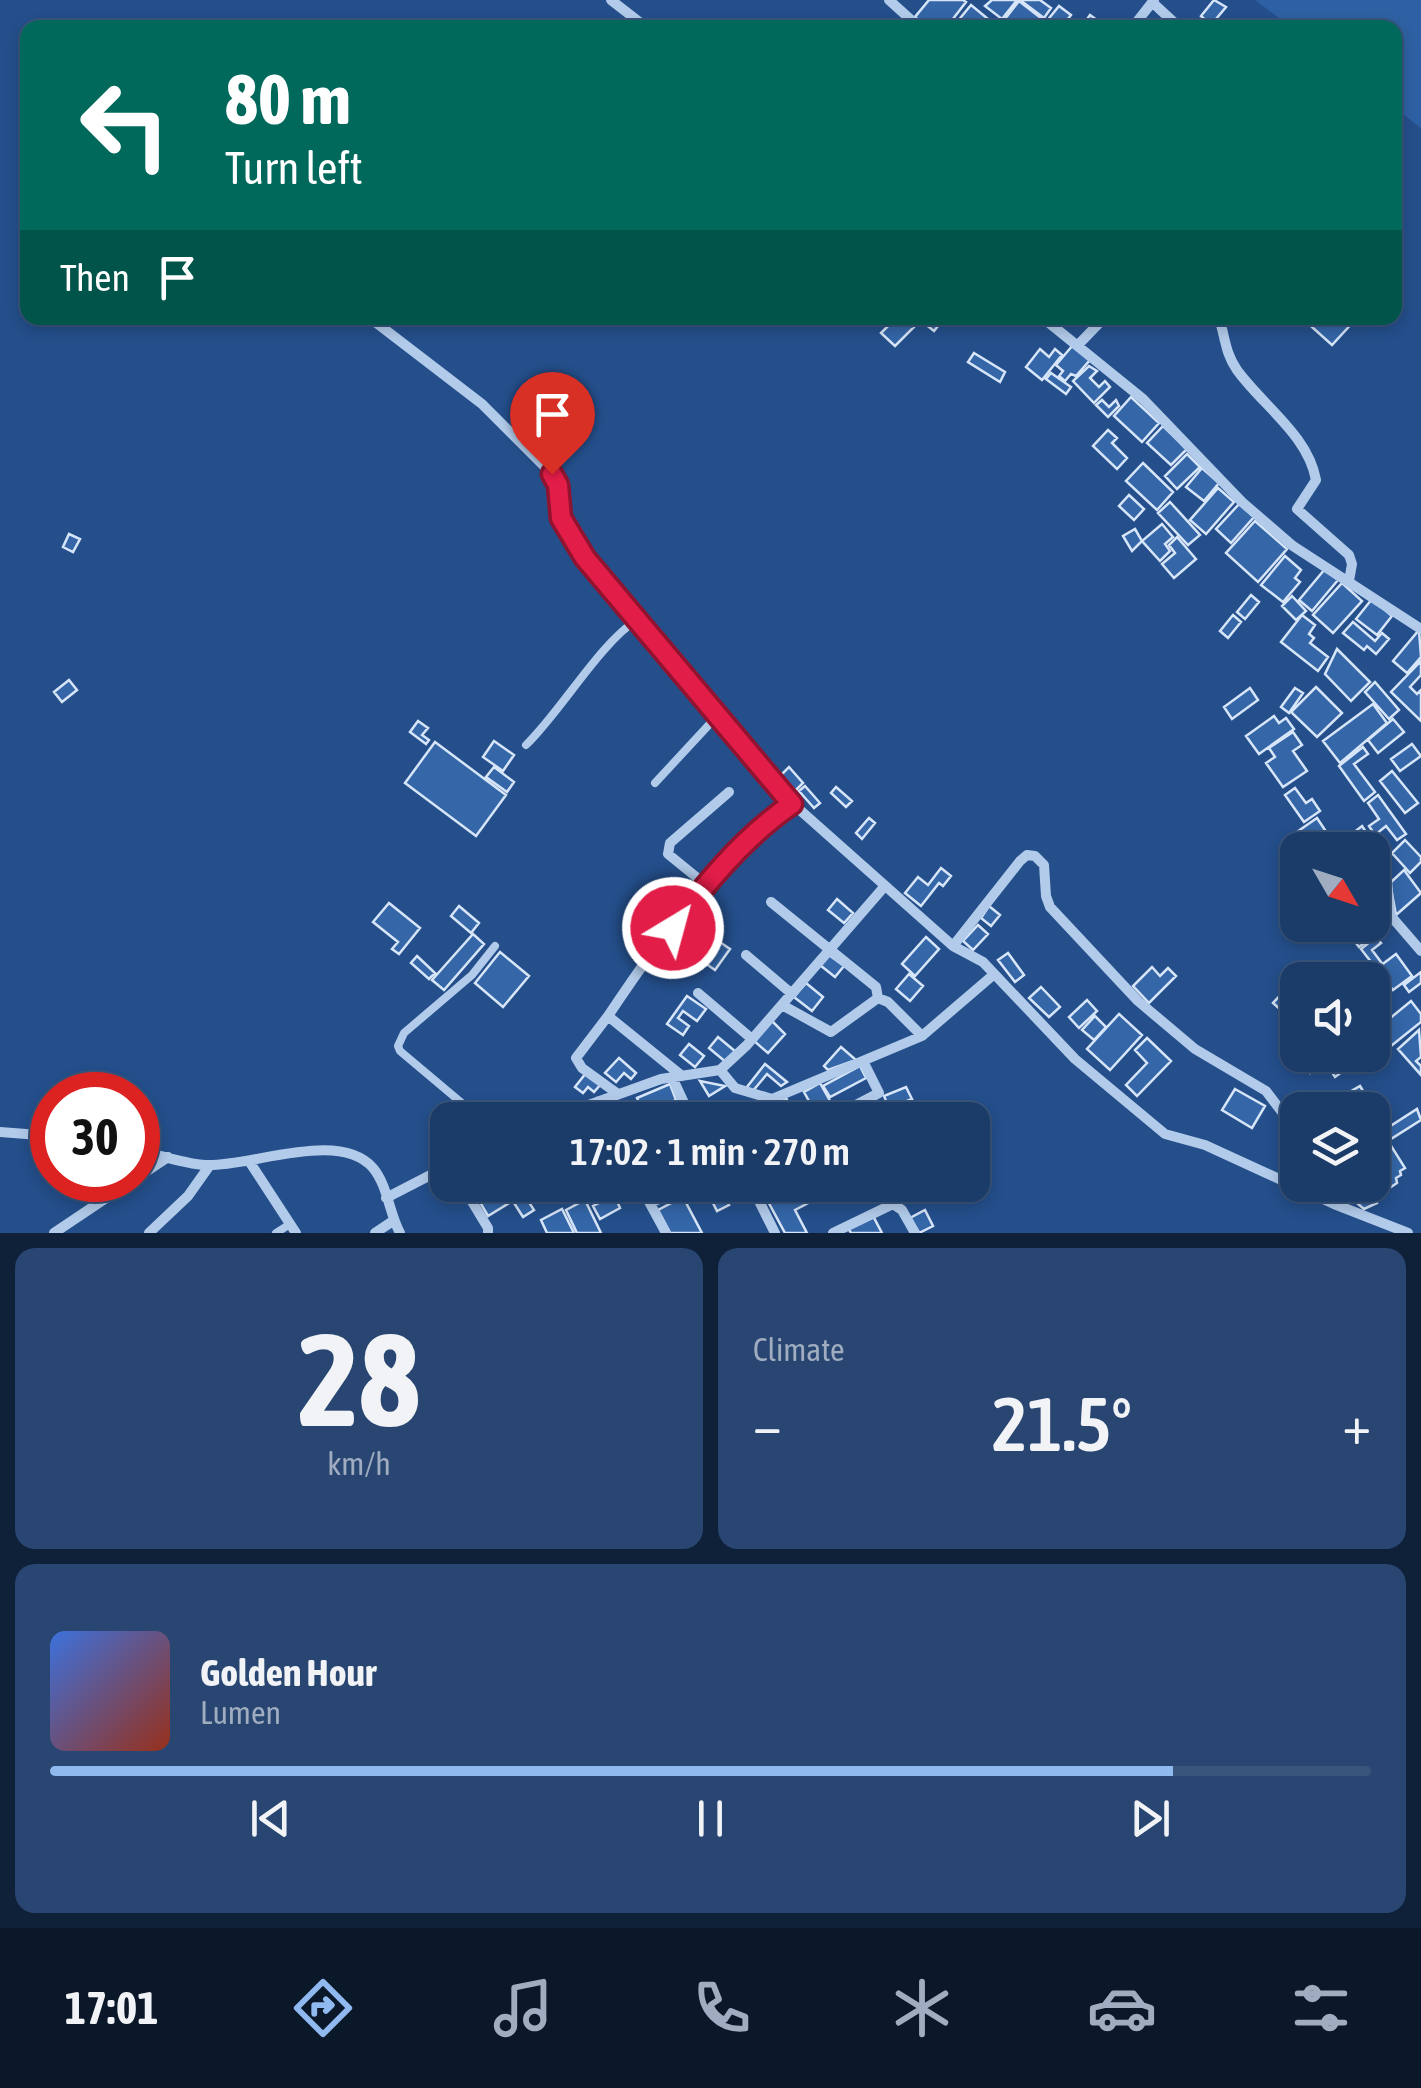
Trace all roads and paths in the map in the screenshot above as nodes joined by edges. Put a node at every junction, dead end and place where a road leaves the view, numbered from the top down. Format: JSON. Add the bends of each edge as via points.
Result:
{"nodes":[{"id":1,"x":610,"y":0,"type":"edge"},
{"id":2,"x":889,"y":0,"type":"edge"},
{"id":3,"x":1153,"y":1,"type":"edge"},
{"id":4,"x":637,"y":20,"type":"edge"},
{"id":5,"x":911,"y":20,"type":"edge"},
{"id":6,"x":1172,"y":20,"type":"edge"},
{"id":7,"x":379,"y":325,"type":"edge"},
{"id":8,"x":1051,"y":325,"type":"edge"},
{"id":9,"x":1097,"y":325,"type":"edge"},
{"id":10,"x":1220,"y":325,"type":"edge"},
{"id":11,"x":1078,"y":345,"type":"junction"},
{"id":12,"x":1349,"y":581,"type":"junction"},
{"id":13,"x":638,"y":619,"type":"junction"},
{"id":14,"x":1421,"y":629,"type":"edge"},
{"id":15,"x":718,"y":715,"type":"junction"},
{"id":16,"x":526,"y":745,"type":"dead end"},
{"id":17,"x":655,"y":783,"type":"dead end"},
{"id":18,"x":729,"y":792,"type":"dead end"},
{"id":19,"x":792,"y":804,"type":"junction"},
{"id":20,"x":706,"y":885,"type":"junction"},
{"id":21,"x":884,"y":887,"type":"junction"},
{"id":22,"x":772,"y":902,"type":"dead end"},
{"id":23,"x":1390,"y":914,"type":"edge"},
{"id":24,"x":496,"y":946,"type":"dead end"},
{"id":25,"x":953,"y":946,"type":"junction"},
{"id":26,"x":830,"y":950,"type":"junction"},
{"id":27,"x":1421,"y":951,"type":"edge"},
{"id":28,"x":746,"y":955,"type":"dead end"},
{"id":29,"x":992,"y":976,"type":"junction"},
{"id":30,"x":698,"y":993,"type":"dead end"},
{"id":31,"x":792,"y":994,"type":"junction"},
{"id":32,"x":878,"y":998,"type":"junction"},
{"id":33,"x":782,"y":1005,"type":"junction"},
{"id":34,"x":608,"y":1016,"type":"junction"},
{"id":35,"x":922,"y":1036,"type":"junction"},
{"id":36,"x":752,"y":1039,"type":"junction"},
{"id":37,"x":863,"y":1061,"type":"junction"},
{"id":38,"x":720,"y":1070,"type":"junction"},
{"id":39,"x":677,"y":1077,"type":"junction"},
{"id":40,"x":618,"y":1094,"type":"junction"},
{"id":41,"x":599,"y":1101,"type":"edge"},
{"id":42,"x":460,"y":1102,"type":"edge"},
{"id":43,"x":686,"y":1102,"type":"edge"},
{"id":44,"x":862,"y":1102,"type":"edge"},
{"id":45,"x":1280,"y":1109,"type":"edge"},
{"id":46,"x":0,"y":1132,"type":"edge"},
{"id":47,"x":30,"y":1134,"type":"edge"},
{"id":48,"x":160,"y":1155,"type":"edge"},
{"id":49,"x":168,"y":1157,"type":"junction"},
{"id":50,"x":249,"y":1161,"type":"junction"},
{"id":51,"x":160,"y":1162,"type":"edge"},
{"id":52,"x":210,"y":1166,"type":"junction"},
{"id":53,"x":430,"y":1175,"type":"edge"},
{"id":54,"x":1280,"y":1176,"type":"edge"},
{"id":55,"x":386,"y":1198,"type":"junction"},
{"id":56,"x":100,"y":1202,"type":"edge"},
{"id":57,"x":472,"y":1202,"type":"edge"},
{"id":58,"x":650,"y":1202,"type":"edge"},
{"id":59,"x":759,"y":1202,"type":"edge"},
{"id":60,"x":1340,"y":1202,"type":"edge"},
{"id":61,"x":393,"y":1222,"type":"junction"},
{"id":62,"x":293,"y":1228,"type":"edge"},
{"id":63,"x":840,"y":1231,"type":"edge"},
{"id":64,"x":54,"y":1233,"type":"edge"},
{"id":65,"x":149,"y":1233,"type":"edge"},
{"id":66,"x":276,"y":1233,"type":"edge"},
{"id":67,"x":375,"y":1233,"type":"edge"},
{"id":68,"x":400,"y":1233,"type":"edge"},
{"id":69,"x":488,"y":1233,"type":"edge"},
{"id":70,"x":666,"y":1233,"type":"edge"},
{"id":71,"x":775,"y":1233,"type":"edge"},
{"id":72,"x":914,"y":1233,"type":"edge"},
{"id":73,"x":1408,"y":1233,"type":"edge"}],
"edges":[{"from":1,"to":4,"type":"street"},
{"from":2,"to":5,"type":"street"},
{"from":3,"to":6,"type":"street"},
{"from":7,"to":13,"type":"street","via":[[482,404],[544,466],[558,485],[568,532]]},
{"from":8,"to":11,"type":"street"},
{"from":9,"to":11,"type":"street"},
{"from":10,"to":12,"type":"street","via":[[1237,370],[1310,457],[1316,480],[1297,510],[1349,555]]},
{"from":11,"to":12,"type":"street","via":[[1266,524]]},
{"from":12,"to":14,"type":"street"},
{"from":13,"to":15,"type":"street"},
{"from":13,"to":16,"type":"lane","via":[[614,637]]},
{"from":15,"to":17,"type":"lane"},
{"from":15,"to":19,"type":"street"},
{"from":18,"to":20,"type":"street","via":[[668,849]]},
{"from":19,"to":20,"type":"street"},
{"from":19,"to":21,"type":"street"},
{"from":20,"to":34,"type":"street"},
{"from":21,"to":25,"type":"street"},
{"from":21,"to":26,"type":"street"},
{"from":22,"to":26,"type":"street"},
{"from":23,"to":27,"type":"street"},
{"from":24,"to":42,"type":"lane","via":[[398,1046]]},
{"from":25,"to":29,"type":"street","via":[[983,962]]},
{"from":25,"to":45,"type":"street","via":[[1020,861],[1036,856],[1044,865],[1050,906],[1138,1001],[1195,1048],[1266,1091]]},
{"from":26,"to":31,"type":"street"},
{"from":26,"to":32,"type":"street","via":[[876,987]]},
{"from":28,"to":31,"type":"street"},
{"from":29,"to":35,"type":"street"},
{"from":29,"to":54,"type":"street","via":[[1075,1059],[1165,1134]]},
{"from":30,"to":36,"type":"street"},
{"from":31,"to":33,"type":"street"},
{"from":32,"to":33,"type":"street","via":[[832,1032]]},
{"from":32,"to":35,"type":"street"},
{"from":33,"to":36,"type":"street"},
{"from":34,"to":39,"type":"street"},
{"from":34,"to":40,"type":"street","via":[[576,1058]]},
{"from":35,"to":37,"type":"street"},
{"from":36,"to":38,"type":"street"},
{"from":37,"to":38,"type":"street","via":[[772,1099],[735,1088]]},
{"from":37,"to":44,"type":"street","via":[[880,1093]]},
{"from":38,"to":39,"type":"street"},
{"from":39,"to":40,"type":"street"},
{"from":39,"to":43,"type":"street"},
{"from":40,"to":41,"type":"street"},
{"from":46,"to":47,"type":"street"},
{"from":48,"to":49,"type":"street"},
{"from":49,"to":51,"type":"street"},
{"from":49,"to":52,"type":"street"},
{"from":50,"to":52,"type":"street"},
{"from":50,"to":55,"type":"street","via":[[344,1153],[374,1170]]},
{"from":50,"to":62,"type":"street"},
{"from":52,"to":65,"type":"street"},
{"from":53,"to":55,"type":"street"},
{"from":55,"to":61,"type":"street"},
{"from":56,"to":64,"type":"street"},
{"from":57,"to":69,"type":"street"},
{"from":58,"to":70,"type":"street"},
{"from":59,"to":71,"type":"street"},
{"from":60,"to":73,"type":"street"},
{"from":61,"to":67,"type":"street"},
{"from":61,"to":68,"type":"street"},
{"from":62,"to":66,"type":"lane"},
{"from":63,"to":72,"type":"street","via":[[893,1204]]}]}
